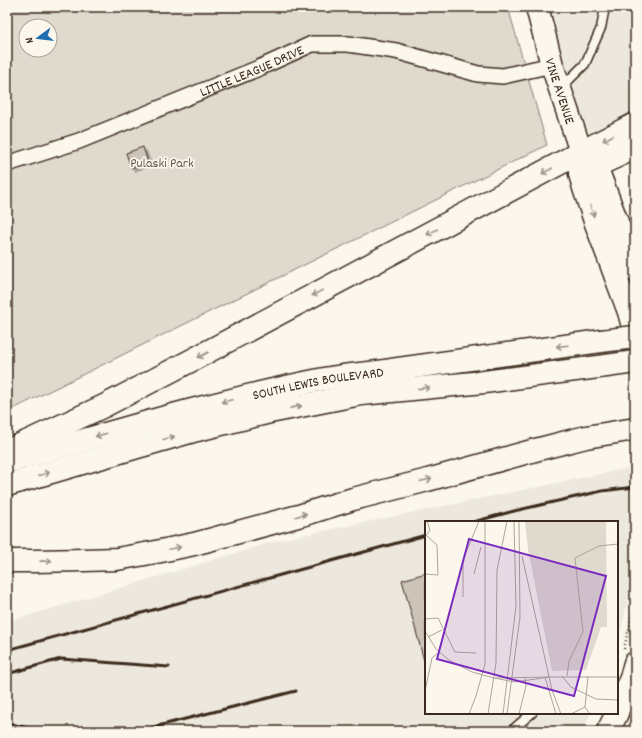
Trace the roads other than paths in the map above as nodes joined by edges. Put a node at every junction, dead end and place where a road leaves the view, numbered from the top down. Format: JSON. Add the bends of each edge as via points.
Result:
{"nodes":[{"id":1,"x":537,"y":7,"type":"edge"},
{"id":2,"x":605,"y":7,"type":"edge"},
{"id":3,"x":552,"y":65,"type":"junction"},
{"id":4,"x":560,"y":89,"type":"junction"},
{"id":5,"x":635,"y":124,"type":"edge"},
{"id":6,"x":635,"y":148,"type":"edge"},
{"id":7,"x":7,"y":164,"type":"edge"},
{"id":8,"x":586,"y":164,"type":"junction"},
{"id":9,"x":629,"y":267,"type":"edge"},
{"id":10,"x":635,"y":334,"type":"edge"},
{"id":11,"x":635,"y":337,"type":"edge"},
{"id":12,"x":635,"y":362,"type":"edge"},
{"id":13,"x":635,"y":429,"type":"edge"},
{"id":14,"x":7,"y":451,"type":"edge"},
{"id":15,"x":7,"y":462,"type":"edge"},
{"id":16,"x":7,"y":485,"type":"edge"},
{"id":17,"x":7,"y":560,"type":"edge"},
{"id":18,"x":629,"y":656,"type":"edge"},
{"id":19,"x":618,"y":710,"type":"edge"},
{"id":20,"x":531,"y":714,"type":"edge"},
{"id":21,"x":616,"y":714,"type":"edge"},
{"id":22,"x":511,"y":731,"type":"edge"},
{"id":23,"x":608,"y":731,"type":"edge"}],
"edges":[{"from":1,"to":3,"type":"main road","name":"VINE AVENUE"},
{"from":2,"to":4,"type":"lane","via":[[601,28],[585,64]]},
{"from":3,"to":4,"type":"main road","name":"VINE AVENUE"},
{"from":3,"to":7,"type":"street","name":"LITTLE LEAGUE DRIVE","via":[[503,76],[478,74],[396,51],[348,44],[312,44],[86,138]]},
{"from":4,"to":8,"type":"main road","name":"VINE AVENUE"},
{"from":5,"to":8,"type":"main road","one_way":true},
{"from":6,"to":8,"type":"main road"},
{"from":8,"to":9,"type":"main road","name":"VINE AVENUE"},
{"from":8,"to":14,"type":"main road","one_way":true,"via":[[104,406]]},
{"from":9,"to":10,"type":"main road","name":"VINE AVENUE","via":[[629,312]]},
{"from":11,"to":15,"type":"main road","name":"SOUTH LEWIS BOULEVARD","one_way":true,"bridge":true,"via":[[320,379],[161,418]]},
{"from":16,"to":12,"type":"main road","name":"SOUTH LEWIS BOULEVARD","one_way":true,"bridge":true,"via":[[270,412],[361,394],[484,382]]},
{"from":17,"to":13,"type":"main road","one_way":true,"via":[[63,561],[117,558],[156,552],[302,515],[539,449],[586,437]]},
{"from":18,"to":19,"type":"main road","via":[[631,678]]},
{"from":20,"to":22,"type":"lane"},
{"from":21,"to":23,"type":"main road"}]}
